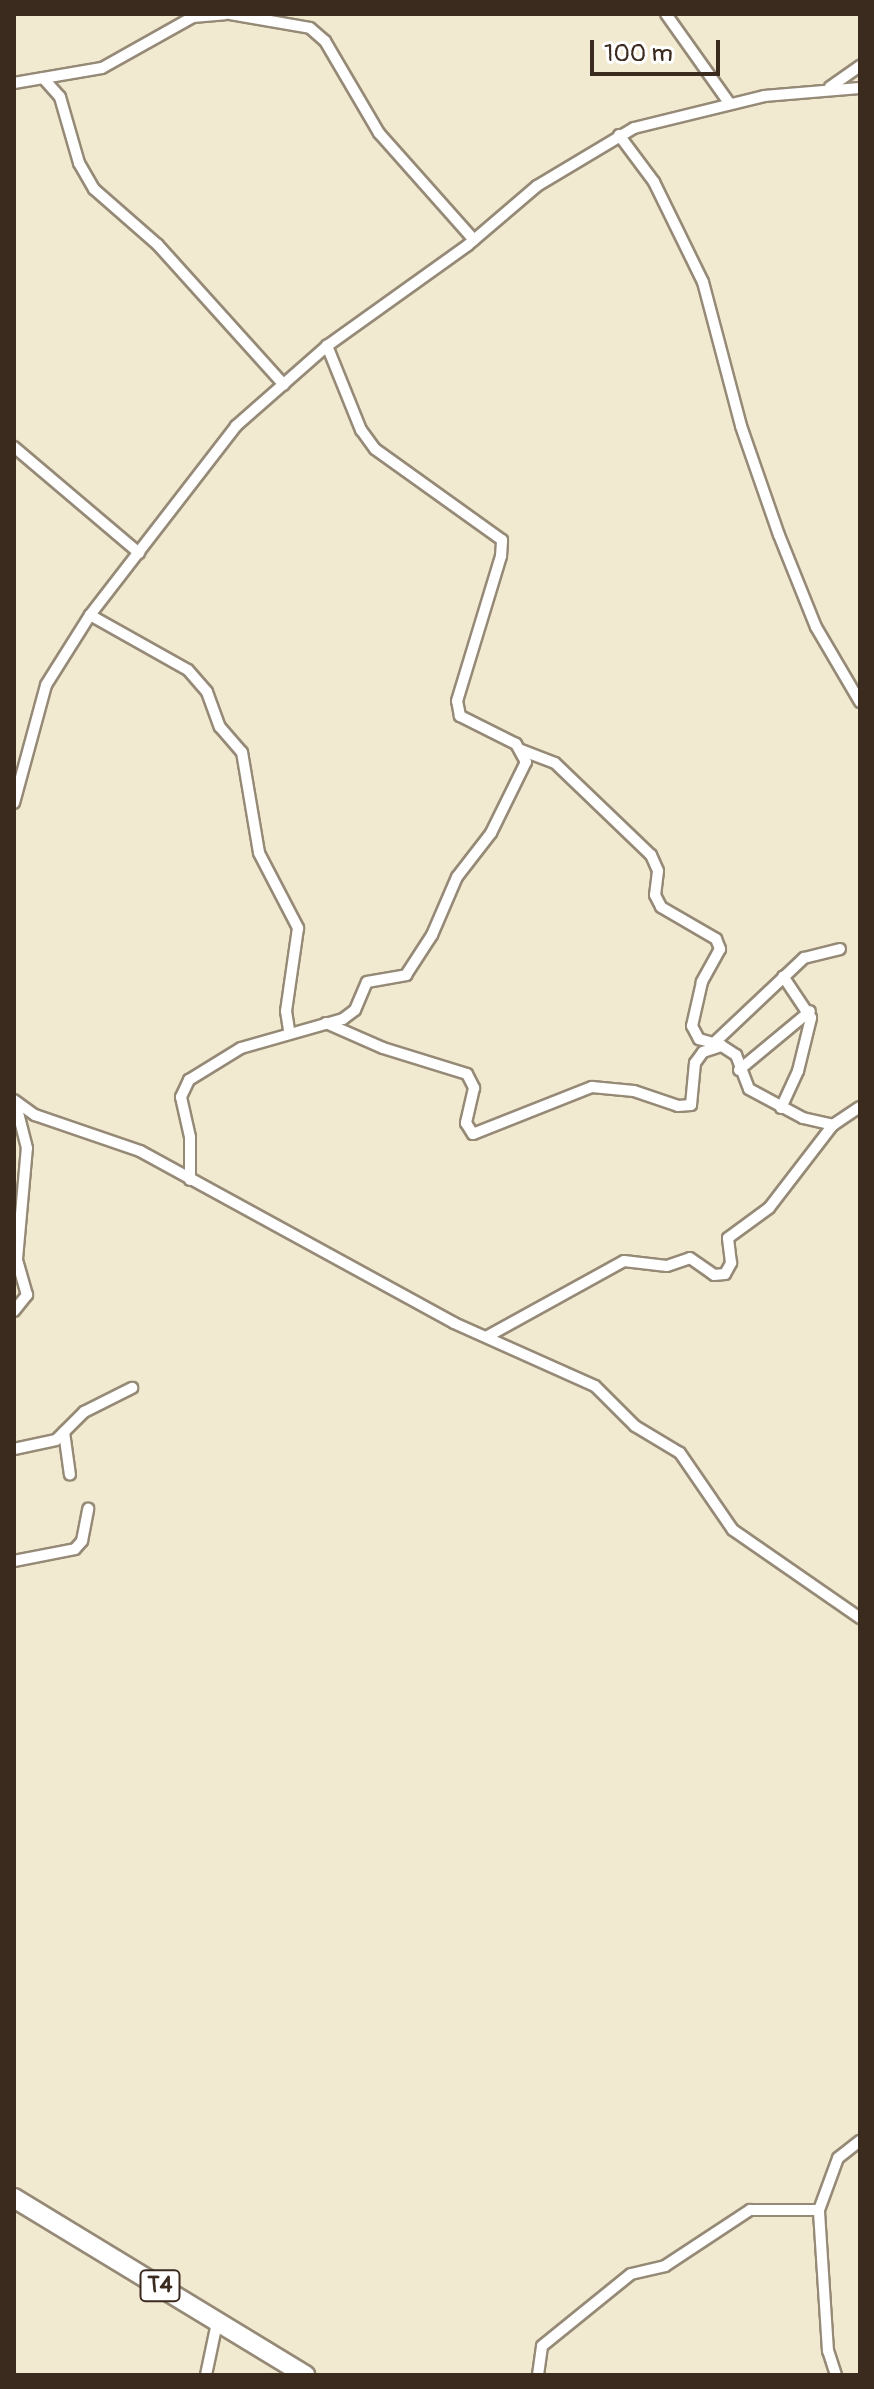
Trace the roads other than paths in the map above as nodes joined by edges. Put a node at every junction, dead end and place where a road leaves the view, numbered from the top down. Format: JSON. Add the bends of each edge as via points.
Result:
{"nodes":[{"id":1,"x":228,"y":14,"type":"edge"},
{"id":2,"x":666,"y":14,"type":"edge"},
{"id":3,"x":860,"y":66,"type":"edge"},
{"id":4,"x":43,"y":78,"type":"junction"},
{"id":5,"x":14,"y":83,"type":"edge"},
{"id":6,"x":860,"y":88,"type":"edge"},
{"id":7,"x":828,"y":89,"type":"junction"},
{"id":8,"x":730,"y":104,"type":"junction"},
{"id":9,"x":619,"y":135,"type":"junction"},
{"id":10,"x":474,"y":240,"type":"junction"},
{"id":11,"x":327,"y":346,"type":"junction"},
{"id":12,"x":284,"y":385,"type":"junction"},
{"id":13,"x":14,"y":447,"type":"edge"},
{"id":14,"x":139,"y":553,"type":"junction"},
{"id":15,"x":90,"y":615,"type":"junction"},
{"id":16,"x":860,"y":702,"type":"edge"},
{"id":17,"x":521,"y":750,"type":"junction"},
{"id":18,"x":14,"y":803,"type":"edge"},
{"id":19,"x":840,"y":949,"type":"dead end"},
{"id":20,"x":783,"y":976,"type":"junction"},
{"id":21,"x":810,"y":1011,"type":"junction"},
{"id":22,"x":326,"y":1023,"type":"junction"},
{"id":23,"x":289,"y":1031,"type":"junction"},
{"id":24,"x":718,"y":1044,"type":"junction"},
{"id":25,"x":739,"y":1070,"type":"junction"},
{"id":26,"x":15,"y":1103,"type":"edge"},
{"id":27,"x":860,"y":1107,"type":"edge"},
{"id":28,"x":781,"y":1108,"type":"junction"},
{"id":29,"x":833,"y":1125,"type":"junction"},
{"id":30,"x":190,"y":1180,"type":"junction"},
{"id":31,"x":14,"y":1311,"type":"edge"},
{"id":32,"x":488,"y":1336,"type":"junction"},
{"id":33,"x":132,"y":1388,"type":"dead end"},
{"id":34,"x":64,"y":1432,"type":"junction"},
{"id":35,"x":14,"y":1449,"type":"edge"},
{"id":36,"x":70,"y":1475,"type":"dead end"},
{"id":37,"x":88,"y":1509,"type":"dead end"},
{"id":38,"x":14,"y":1561,"type":"edge"},
{"id":39,"x":860,"y":1618,"type":"edge"},
{"id":40,"x":860,"y":2141,"type":"edge"},
{"id":41,"x":14,"y":2198,"type":"edge"},
{"id":42,"x":819,"y":2210,"type":"junction"},
{"id":43,"x":217,"y":2323,"type":"junction"},
{"id":44,"x":206,"y":2375,"type":"edge"},
{"id":45,"x":305,"y":2375,"type":"edge"},
{"id":46,"x":538,"y":2375,"type":"edge"},
{"id":47,"x":836,"y":2375,"type":"edge"}],
"edges":[{"from":1,"to":4,"type":"street","via":[[193,17],[102,68]]},
{"from":1,"to":10,"type":"street","via":[[310,28],[325,41],[379,133]]},
{"from":2,"to":8,"type":"street"},
{"from":3,"to":7,"type":"street"},
{"from":4,"to":5,"type":"street"},
{"from":4,"to":12,"type":"street","via":[[60,97],[79,163],[94,189],[158,245]]},
{"from":6,"to":7,"type":"street"},
{"from":7,"to":8,"type":"street"},
{"from":8,"to":9,"type":"street","via":[[648,121]]},
{"from":9,"to":10,"type":"street","via":[[537,186]]},
{"from":9,"to":16,"type":"street","via":[[654,182],[703,282],[747,446],[779,535],[816,627]]},
{"from":10,"to":11,"type":"street"},
{"from":11,"to":12,"type":"street"},
{"from":11,"to":17,"type":"street","via":[[361,430],[375,449],[502,540],[457,701],[468,722]]},
{"from":12,"to":14,"type":"street","via":[[236,426]]},
{"from":13,"to":14,"type":"street"},
{"from":14,"to":15,"type":"street"},
{"from":15,"to":18,"type":"street","via":[[46,685]]},
{"from":15,"to":23,"type":"street","via":[[188,670],[207,692],[220,727],[242,752],[259,853],[298,928],[286,1011]]},
{"from":17,"to":22,"type":"street","via":[[526,762],[514,791],[457,877],[411,969],[402,978],[367,982],[355,1010]]},
{"from":17,"to":24,"type":"street","via":[[548,759],[593,799],[655,860],[661,907],[718,942],[692,1026],[699,1039]]},
{"from":19,"to":20,"type":"street","via":[[813,952]]},
{"from":20,"to":21,"type":"street"},
{"from":20,"to":24,"type":"street"},
{"from":21,"to":25,"type":"street"},
{"from":21,"to":28,"type":"street","via":[[798,1071]]},
{"from":22,"to":23,"type":"street"},
{"from":22,"to":24,"type":"street","via":[[383,1048],[467,1074],[475,1097],[466,1123],[473,1134],[592,1087],[691,1105],[695,1063]]},
{"from":23,"to":30,"type":"street","via":[[241,1048],[182,1089]]},
{"from":24,"to":25,"type":"street","via":[[733,1051]]},
{"from":25,"to":28,"type":"street","via":[[749,1089]]},
{"from":26,"to":30,"type":"street","via":[[140,1151]]},
{"from":26,"to":31,"type":"street","via":[[27,1148],[17,1259],[27,1295]]},
{"from":27,"to":29,"type":"street"},
{"from":28,"to":29,"type":"street"},
{"from":29,"to":32,"type":"street","via":[[769,1208],[728,1238],[731,1263],[725,1274],[714,1275],[690,1258],[667,1266],[624,1261]]},
{"from":30,"to":32,"type":"street"},
{"from":32,"to":39,"type":"street","via":[[605,1393],[635,1426],[680,1453],[733,1530]]},
{"from":33,"to":34,"type":"street","via":[[84,1412]]},
{"from":34,"to":35,"type":"street","via":[[52,1442]]},
{"from":34,"to":36,"type":"street"},
{"from":37,"to":38,"type":"street","via":[[82,1541],[75,1549]]},
{"from":40,"to":42,"type":"street","via":[[838,2158]]},
{"from":41,"to":43,"type":"highway","number":"T4"},
{"from":42,"to":46,"type":"street","via":[[750,2210],[665,2266],[631,2274],[542,2346]]},
{"from":42,"to":47,"type":"street","via":[[828,2351]]},
{"from":43,"to":44,"type":"street"},
{"from":43,"to":45,"type":"highway","number":"T4"}]}
